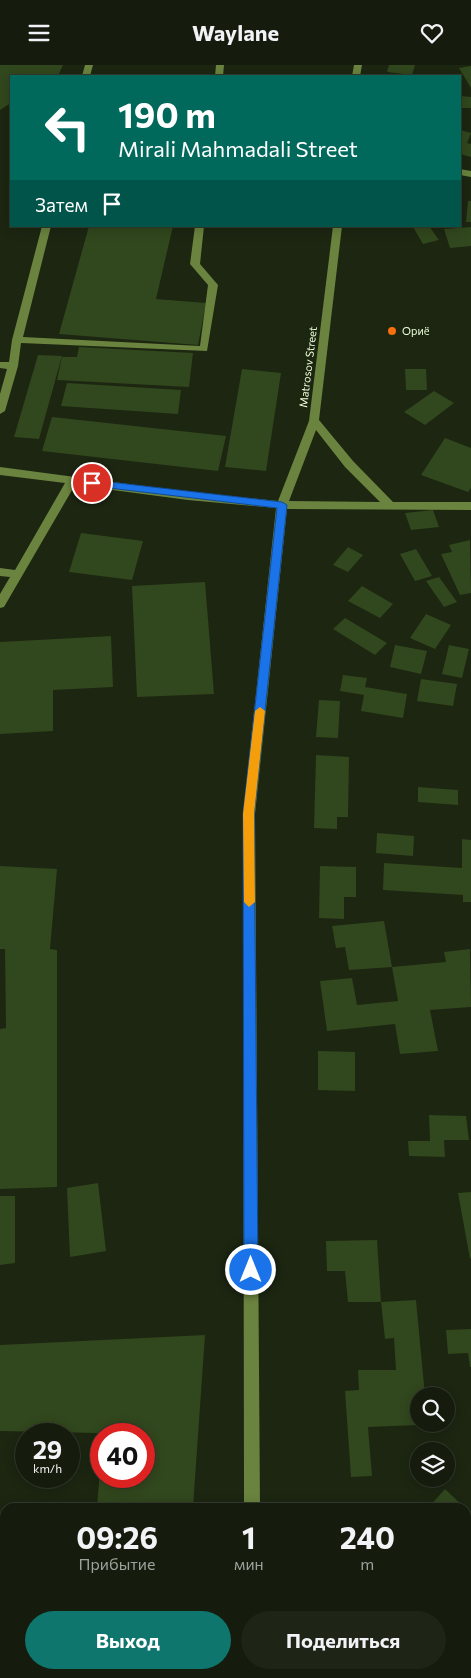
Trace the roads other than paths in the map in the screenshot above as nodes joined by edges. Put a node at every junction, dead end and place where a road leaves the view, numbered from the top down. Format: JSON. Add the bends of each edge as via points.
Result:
{"nodes":[{"id":1,"x":47,"y":227,"type":"edge"},
{"id":2,"x":200,"y":227,"type":"edge"},
{"id":3,"x":338,"y":227,"type":"edge"},
{"id":4,"x":17,"y":340,"type":"junction"},
{"id":5,"x":0,"y":365,"type":"edge"},
{"id":6,"x":13,"y":366,"type":"junction"},
{"id":7,"x":0,"y":411,"type":"edge"},
{"id":8,"x":314,"y":421,"type":"junction"},
{"id":9,"x":0,"y":471,"type":"edge"},
{"id":10,"x":72,"y":481,"type":"junction"},
{"id":11,"x":282,"y":505,"type":"junction"},
{"id":12,"x":471,"y":505,"type":"edge"},
{"id":13,"x":390,"y":507,"type":"junction"},
{"id":14,"x":0,"y":572,"type":"edge"},
{"id":15,"x":18,"y":574,"type":"junction"},
{"id":16,"x":0,"y":604,"type":"edge"},
{"id":17,"x":252,"y":1503,"type":"edge"}],
"edges":[{"from":1,"to":4,"type":"street"},
{"from":2,"to":4,"type":"street","via":[[195,264],[213,285],[204,349]]},
{"from":3,"to":8,"type":"street","name":"Matrosov Street"},
{"from":4,"to":6,"type":"street"},
{"from":5,"to":6,"type":"street"},
{"from":6,"to":7,"type":"street"},
{"from":8,"to":11,"type":"street","name":"Matrosov Street"},
{"from":8,"to":13,"type":"street"},
{"from":9,"to":10,"type":"street"},
{"from":10,"to":11,"type":"street"},
{"from":10,"to":15,"type":"street"},
{"from":11,"to":13,"type":"street"},
{"from":11,"to":17,"type":"street","name":"Matrosov Street","via":[[249,814]]},
{"from":12,"to":13,"type":"street"},
{"from":14,"to":15,"type":"street"},
{"from":15,"to":16,"type":"street"}]}
